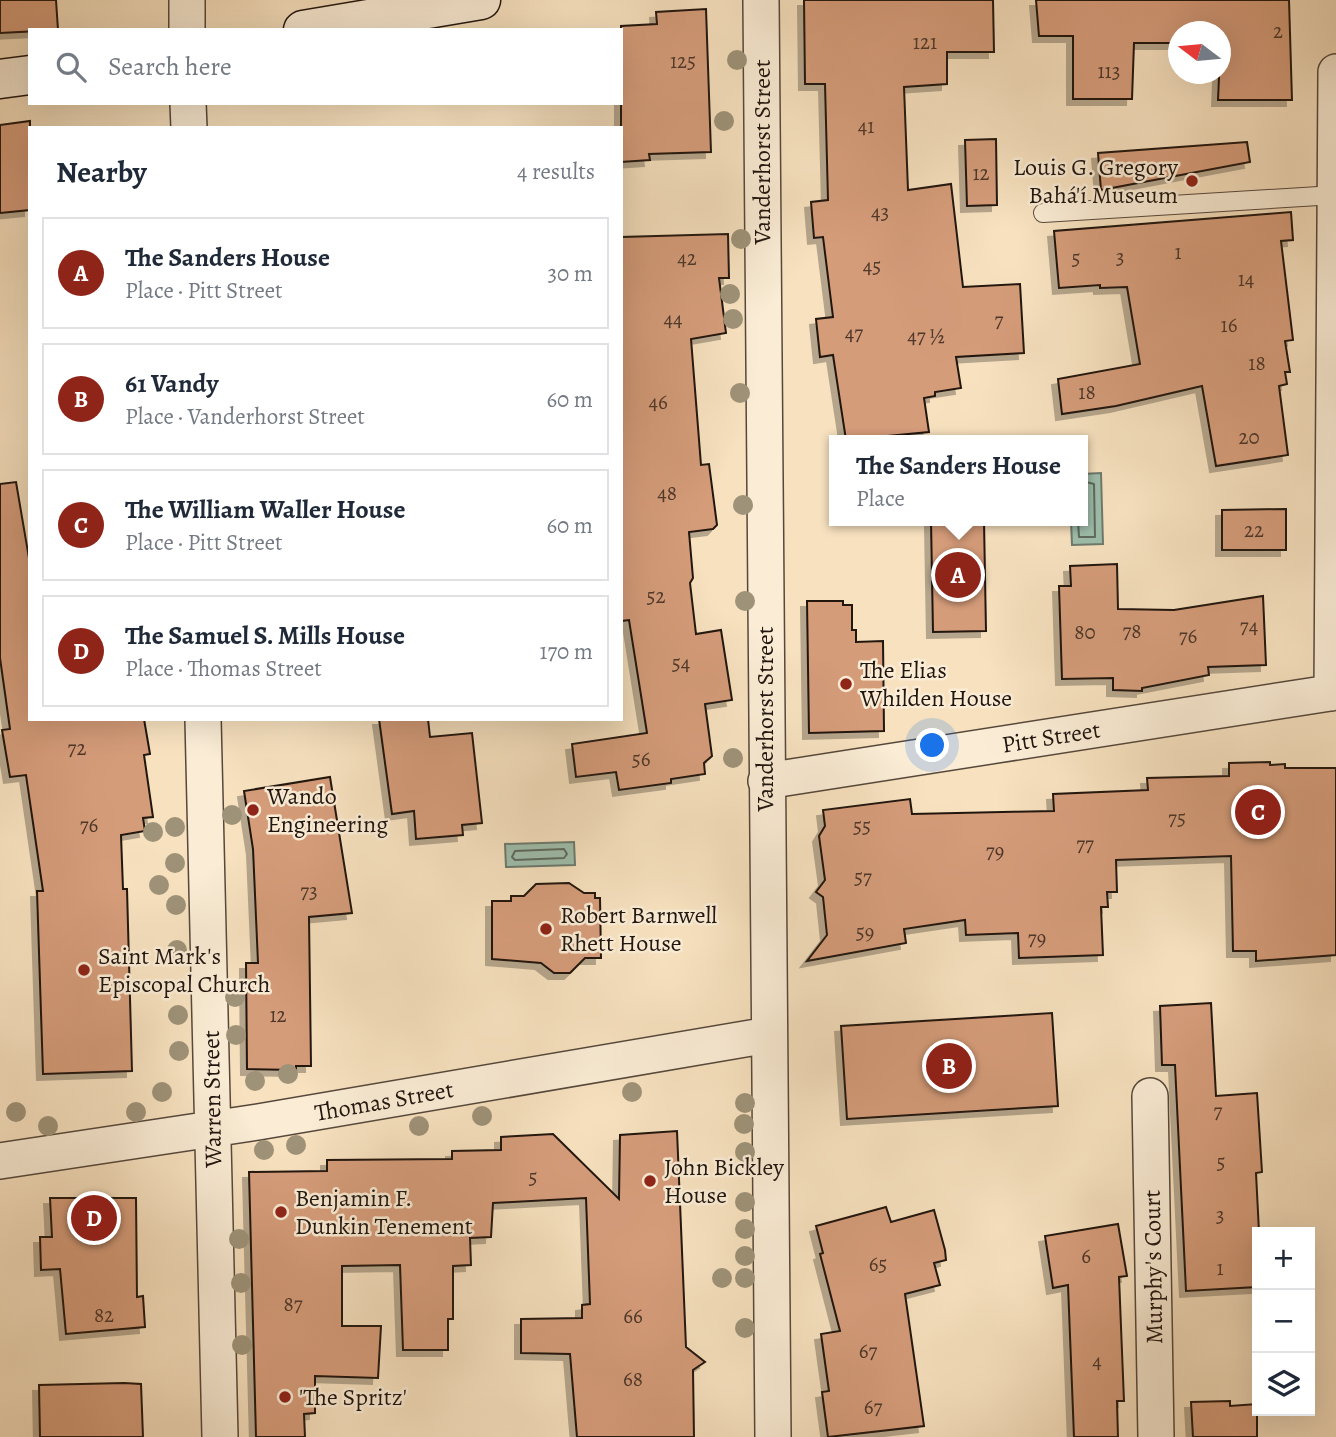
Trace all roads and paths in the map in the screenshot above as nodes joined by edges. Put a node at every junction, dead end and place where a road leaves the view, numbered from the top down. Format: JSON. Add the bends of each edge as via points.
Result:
{"nodes":[{"id":1,"x":187,"y":0,"type":"edge"},
{"id":2,"x":481,"y":0,"type":"edge"},
{"id":3,"x":761,"y":0,"type":"edge"},
{"id":4,"x":187,"y":28,"type":"edge"},
{"id":5,"x":315,"y":28,"type":"edge"},
{"id":6,"x":1336,"y":72,"type":"edge"},
{"id":7,"x":28,"y":75,"type":"edge"},
{"id":8,"x":0,"y":79,"type":"edge"},
{"id":9,"x":188,"y":105,"type":"edge"},
{"id":10,"x":189,"y":126,"type":"edge"},
{"id":11,"x":1335,"y":195,"type":"edge"},
{"id":12,"x":1043,"y":213,"type":"dead end"},
{"id":13,"x":1335,"y":330,"type":"edge"},
{"id":14,"x":1334,"y":693,"type":"edge"},
{"id":15,"x":203,"y":721,"type":"edge"},
{"id":16,"x":766,"y":781,"type":"junction"},
{"id":17,"x":768,"y":1035,"type":"junction"},
{"id":18,"x":1150,"y":1096,"type":"dead end"},
{"id":19,"x":213,"y":1130,"type":"junction"},
{"id":20,"x":0,"y":1161,"type":"edge"},
{"id":21,"x":220,"y":1437,"type":"edge"},
{"id":22,"x":773,"y":1437,"type":"edge"},
{"id":23,"x":1156,"y":1437,"type":"edge"}],
"edges":[{"from":1,"to":4,"type":"street"},
{"from":2,"to":5,"type":"street"},
{"from":3,"to":16,"type":"street","name":"Vanderhorst Street"},
{"from":6,"to":11,"type":"street"},
{"from":7,"to":8,"type":"street"},
{"from":9,"to":10,"type":"street"},
{"from":11,"to":12,"type":"lane"},
{"from":11,"to":13,"type":"street"},
{"from":13,"to":14,"type":"street"},
{"from":14,"to":16,"type":"street","name":"Pitt Street"},
{"from":15,"to":19,"type":"street","name":"Warren Street"},
{"from":16,"to":17,"type":"street","name":"Vanderhorst Street"},
{"from":17,"to":19,"type":"street","name":"Thomas Street"},
{"from":17,"to":22,"type":"street","name":"Vanderhorst Street"},
{"from":18,"to":23,"type":"street","name":"Murphy's Court"},
{"from":19,"to":20,"type":"street","name":"Thomas Street"},
{"from":19,"to":21,"type":"street","name":"Warren Street"}]}
